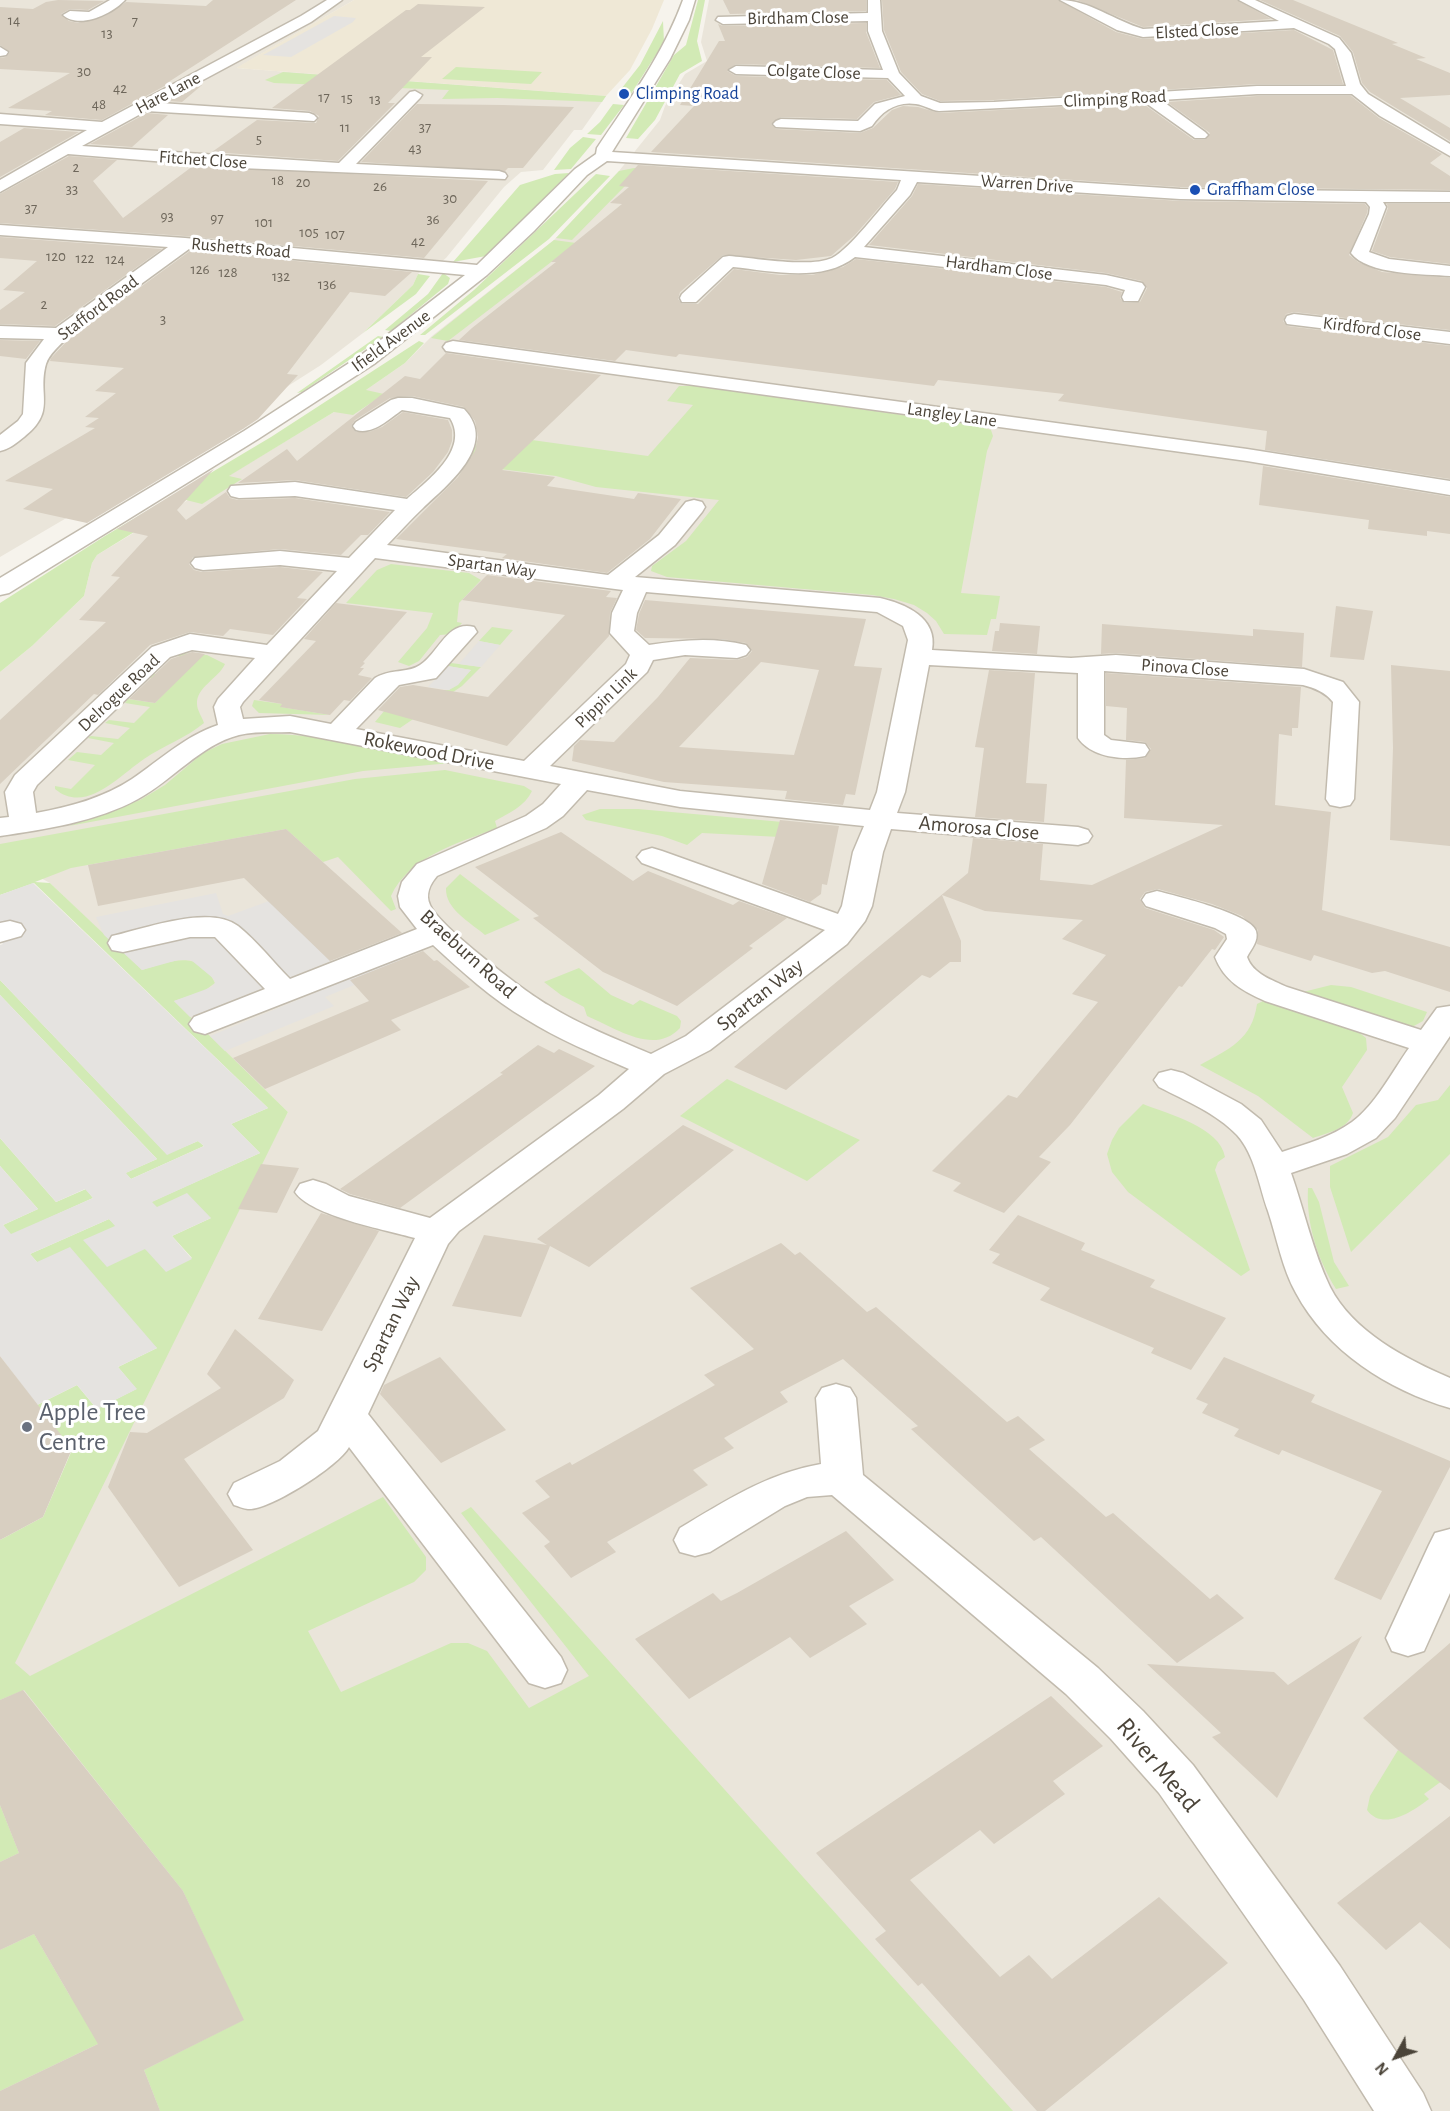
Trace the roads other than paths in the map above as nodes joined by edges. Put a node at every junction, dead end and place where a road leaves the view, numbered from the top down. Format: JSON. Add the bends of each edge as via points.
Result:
{"nodes":[{"id":1,"x":119,"y":0,"type":"edge"},
{"id":2,"x":336,"y":0,"type":"edge"},
{"id":3,"x":689,"y":0,"type":"edge"},
{"id":4,"x":874,"y":0,"type":"edge"},
{"id":5,"x":1066,"y":0,"type":"edge"},
{"id":6,"x":1245,"y":0,"type":"edge"},
{"id":7,"x":70,"y":15,"type":"dead end"},
{"id":8,"x":874,"y":17,"type":"junction"},
{"id":9,"x":306,"y":19,"type":"junction"},
{"id":10,"x":723,"y":20,"type":"dead end"},
{"id":11,"x":330,"y":21,"type":"dead end"},
{"id":12,"x":1299,"y":24,"type":"junction"},
{"id":13,"x":240,"y":55,"type":"junction"},
{"id":14,"x":266,"y":57,"type":"dead end"},
{"id":15,"x":736,"y":69,"type":"dead end"},
{"id":16,"x":892,"y":74,"type":"junction"},
{"id":17,"x":1356,"y":90,"type":"junction"},
{"id":18,"x":415,"y":95,"type":"dead end"},
{"id":19,"x":1148,"y":97,"type":"junction"},
{"id":20,"x":915,"y":99,"type":"junction"},
{"id":21,"x":143,"y":106,"type":"junction"},
{"id":22,"x":0,"y":118,"type":"edge"},
{"id":23,"x":309,"y":118,"type":"dead end"},
{"id":24,"x":781,"y":124,"type":"dead end"},
{"id":25,"x":103,"y":127,"type":"junction"},
{"id":26,"x":1200,"y":135,"type":"dead end"},
{"id":27,"x":1450,"y":137,"type":"edge"},
{"id":28,"x":1430,"y":139,"type":"junction"},
{"id":29,"x":64,"y":149,"type":"junction"},
{"id":30,"x":1450,"y":151,"type":"edge"},
{"id":31,"x":604,"y":156,"type":"junction"},
{"id":32,"x":343,"y":168,"type":"junction"},
{"id":33,"x":499,"y":176,"type":"dead end"},
{"id":34,"x":912,"y":177,"type":"junction"},
{"id":35,"x":0,"y":187,"type":"edge"},
{"id":36,"x":1450,"y":197,"type":"edge"},
{"id":37,"x":1372,"y":198,"type":"junction"},
{"id":38,"x":0,"y":230,"type":"edge"},
{"id":39,"x":185,"y":243,"type":"junction"},
{"id":40,"x":850,"y":251,"type":"junction"},
{"id":41,"x":481,"y":271,"type":"junction"},
{"id":42,"x":1450,"y":271,"type":"edge"},
{"id":43,"x":1131,"y":297,"type":"dead end"},
{"id":44,"x":689,"y":298,"type":"dead end"},
{"id":45,"x":1294,"y":320,"type":"dead end"},
{"id":46,"x":0,"y":332,"type":"edge"},
{"id":47,"x":60,"y":334,"type":"junction"},
{"id":48,"x":1450,"y":338,"type":"edge"},
{"id":49,"x":453,"y":347,"type":"dead end"},
{"id":50,"x":363,"y":426,"type":"dead end"},
{"id":51,"x":0,"y":445,"type":"edge"},
{"id":52,"x":1450,"y":488,"type":"edge"},
{"id":53,"x":238,"y":490,"type":"dead end"},
{"id":54,"x":412,"y":506,"type":"junction"},
{"id":55,"x":694,"y":507,"type":"dead end"},
{"id":56,"x":364,"y":558,"type":"junction"},
{"id":57,"x":203,"y":563,"type":"dead end"},
{"id":58,"x":626,"y":583,"type":"junction"},
{"id":59,"x":0,"y":588,"type":"edge"},
{"id":60,"x":465,"y":632,"type":"dead end"},
{"id":61,"x":737,"y":650,"type":"dead end"},
{"id":62,"x":273,"y":653,"type":"junction"},
{"id":63,"x":643,"y":654,"type":"junction"},
{"id":64,"x":917,"y":657,"type":"junction"},
{"id":65,"x":1091,"y":665,"type":"junction"},
{"id":66,"x":232,"y":729,"type":"junction"},
{"id":67,"x":337,"y":733,"type":"junction"},
{"id":68,"x":1135,"y":750,"type":"dead end"},
{"id":69,"x":529,"y":771,"type":"junction"},
{"id":70,"x":579,"y":782,"type":"junction"},
{"id":71,"x":1340,"y":799,"type":"dead end"},
{"id":72,"x":880,"y":820,"type":"junction"},
{"id":73,"x":12,"y":826,"type":"edge"},
{"id":74,"x":1078,"y":836,"type":"dead end"},
{"id":75,"x":652,"y":857,"type":"dead end"},
{"id":76,"x":1156,"y":900,"type":"dead end"},
{"id":77,"x":845,"y":927,"type":"junction"},
{"id":78,"x":437,"y":932,"type":"junction"},
{"id":79,"x":123,"y":943,"type":"dead end"},
{"id":80,"x":285,"y":992,"type":"junction"},
{"id":81,"x":1448,"y":1015,"type":"dead end"},
{"id":82,"x":205,"y":1024,"type":"dead end"},
{"id":83,"x":1428,"y":1043,"type":"junction"},
{"id":84,"x":652,"y":1067,"type":"junction"},
{"id":85,"x":1171,"y":1080,"type":"dead end"},
{"id":86,"x":1271,"y":1168,"type":"junction"},
{"id":87,"x":313,"y":1192,"type":"dead end"},
{"id":88,"x":438,"y":1232,"type":"junction"},
{"id":89,"x":1450,"y":1394,"type":"edge"},
{"id":90,"x":836,"y":1398,"type":"dead end"},
{"id":91,"x":347,"y":1416,"type":"junction"},
{"id":92,"x":843,"y":1480,"type":"junction"},
{"id":93,"x":249,"y":1494,"type":"dead end"},
{"id":94,"x":695,"y":1540,"type":"dead end"},
{"id":95,"x":1450,"y":1545,"type":"edge"},
{"id":96,"x":1408,"y":1638,"type":"dead end"},
{"id":97,"x":545,"y":1670,"type":"dead end"},
{"id":98,"x":1404,"y":2111,"type":"edge"}],
"edges":[{"from":1,"to":7,"type":"street","via":[[91,16]]},
{"from":2,"to":9,"type":"street","name":"Hare Lane"},
{"from":3,"to":31,"type":"street","name":"Ifield Avenue","via":[[672,45],[605,148]]},
{"from":4,"to":8,"type":"street"},
{"from":5,"to":12,"type":"street","name":"Elsted Close","via":[[1143,33]]},
{"from":6,"to":12,"type":"street"},
{"from":8,"to":10,"type":"street","name":"Birdham Close"},
{"from":8,"to":16,"type":"street","via":[[879,45]]},
{"from":9,"to":11,"type":"street"},
{"from":9,"to":13,"type":"street","name":"Hare Lane"},
{"from":12,"to":17,"type":"street","via":[[1341,47],[1349,60]]},
{"from":13,"to":14,"type":"street"},
{"from":13,"to":21,"type":"street","name":"Hare Lane"},
{"from":15,"to":16,"type":"street","name":"Colgate Close"},
{"from":16,"to":20,"type":"street"},
{"from":17,"to":19,"type":"street","name":"Climping Road"},
{"from":17,"to":28,"type":"street"},
{"from":18,"to":32,"type":"street"},
{"from":19,"to":20,"type":"street","name":"Climping Road","via":[[960,108],[928,105]]},
{"from":19,"to":26,"type":"street"},
{"from":20,"to":24,"type":"street","via":[[876,108],[867,123],[860,126]]},
{"from":21,"to":23,"type":"street"},
{"from":21,"to":25,"type":"street","name":"Hare Lane"},
{"from":22,"to":25,"type":"street"},
{"from":25,"to":29,"type":"street","name":"Hare Lane"},
{"from":27,"to":28,"type":"street"},
{"from":28,"to":30,"type":"street"},
{"from":29,"to":32,"type":"street","name":"Fitchet Close"},
{"from":29,"to":35,"type":"street","name":"Hare Lane"},
{"from":31,"to":34,"type":"street","name":"Warren Drive"},
{"from":31,"to":41,"type":"street","name":"Ifield Avenue","via":[[581,172]]},
{"from":32,"to":33,"type":"street","name":"Fitchet Close"},
{"from":34,"to":37,"type":"street","name":"Warren Drive","via":[[1180,194]]},
{"from":34,"to":40,"type":"street","via":[[904,192]]},
{"from":36,"to":37,"type":"street","name":"Warren Drive"},
{"from":37,"to":42,"type":"street","via":[[1378,207],[1360,254],[1363,257]]},
{"from":38,"to":39,"type":"street","name":"Rushetts Road"},
{"from":39,"to":41,"type":"street","name":"Rushetts Road"},
{"from":39,"to":47,"type":"street","name":"Stafford Road"},
{"from":40,"to":43,"type":"street","name":"Hardham Close","via":[[1106,280],[1136,287]]},
{"from":40,"to":44,"type":"street","via":[[836,263],[813,268],[729,261]]},
{"from":41,"to":59,"type":"street","name":"Ifield Avenue","via":[[401,336],[327,387]]},
{"from":45,"to":48,"type":"street","name":"Kirdford Close"},
{"from":46,"to":47,"type":"street"},
{"from":47,"to":51,"type":"street","name":"Stafford Road","via":[[36,363],[33,414],[26,426]]},
{"from":49,"to":52,"type":"street","name":"Langley Lane","via":[[1247,455]]},
{"from":50,"to":54,"type":"street","via":[[398,404],[449,410],[461,416],[465,427],[458,459]]},
{"from":53,"to":54,"type":"street","via":[[304,490]]},
{"from":54,"to":56,"type":"street"},
{"from":55,"to":58,"type":"street"},
{"from":56,"to":57,"type":"street","name":"Spartan Way"},
{"from":56,"to":58,"type":"street","name":"Spartan Way"},
{"from":56,"to":62,"type":"street"},
{"from":58,"to":63,"type":"street","name":"Pippin Link","via":[[622,633]]},
{"from":58,"to":64,"type":"street","name":"Spartan Way","via":[[880,605],[900,611],[919,628]]},
{"from":60,"to":67,"type":"street","via":[[427,673],[392,678],[384,683]]},
{"from":61,"to":63,"type":"street","via":[[685,647]]},
{"from":62,"to":66,"type":"street","via":[[231,699],[227,707]]},
{"from":62,"to":73,"type":"street","name":"Delrogue Road","via":[[190,642],[161,652],[25,782]]},
{"from":63,"to":69,"type":"street","name":"Pippin Link","via":[[638,667]]},
{"from":64,"to":65,"type":"street","name":"Pinova Close"},
{"from":64,"to":72,"type":"street","name":"Spartan Way","via":[[891,792]]},
{"from":65,"to":68,"type":"street","via":[[1091,738],[1104,747]]},
{"from":65,"to":71,"type":"street","name":"Pinova Close","via":[[1116,663],[1304,677],[1333,687],[1346,702]]},
{"from":66,"to":67,"type":"street","name":"Rokewood Drive","via":[[290,724]]},
{"from":66,"to":73,"type":"street","name":"Rokewood Drive","via":[[205,740],[129,793],[78,812]]},
{"from":67,"to":69,"type":"street","name":"Rokewood Drive"},
{"from":69,"to":70,"type":"street","name":"Rokewood Drive"},
{"from":70,"to":72,"type":"street","name":"Rokewood Drive","via":[[680,800]]},
{"from":70,"to":78,"type":"street","name":"Braeburn Road","via":[[536,822],[444,861],[416,881],[415,907]]},
{"from":72,"to":74,"type":"street","name":"Amorosa Close"},
{"from":72,"to":77,"type":"street","name":"Spartan Way","via":[[868,852],[857,906]]},
{"from":75,"to":77,"type":"street"},
{"from":76,"to":83,"type":"street","via":[[1241,930],[1242,939],[1231,957],[1233,965],[1256,984]]},
{"from":77,"to":84,"type":"street","name":"Spartan Way","via":[[698,1043]]},
{"from":78,"to":80,"type":"street"},
{"from":78,"to":84,"type":"street","name":"Braeburn Road","via":[[533,1011]]},
{"from":79,"to":80,"type":"street","via":[[195,927],[217,927],[226,931]]},
{"from":80,"to":82,"type":"street"},
{"from":81,"to":83,"type":"street"},
{"from":83,"to":86,"type":"street","via":[[1383,1111],[1364,1130],[1335,1146]]},
{"from":84,"to":88,"type":"street","name":"Spartan Way"},
{"from":85,"to":86,"type":"street","via":[[1246,1126],[1257,1138]]},
{"from":86,"to":89,"type":"street","via":[[1314,1292],[1338,1323],[1366,1351],[1415,1380]]},
{"from":87,"to":88,"type":"street","via":[[344,1207]]},
{"from":88,"to":91,"type":"street","name":"Spartan Way"},
{"from":90,"to":92,"type":"street"},
{"from":91,"to":93,"type":"street","name":"Spartan Way","via":[[332,1442],[318,1455]]},
{"from":91,"to":97,"type":"street"},
{"from":92,"to":94,"type":"street","via":[[821,1479],[787,1489]]},
{"from":92,"to":98,"type":"street","name":"River Mead","via":[[1082,1681],[1176,1779],[1322,1983]]},
{"from":95,"to":96,"type":"street"}]}
